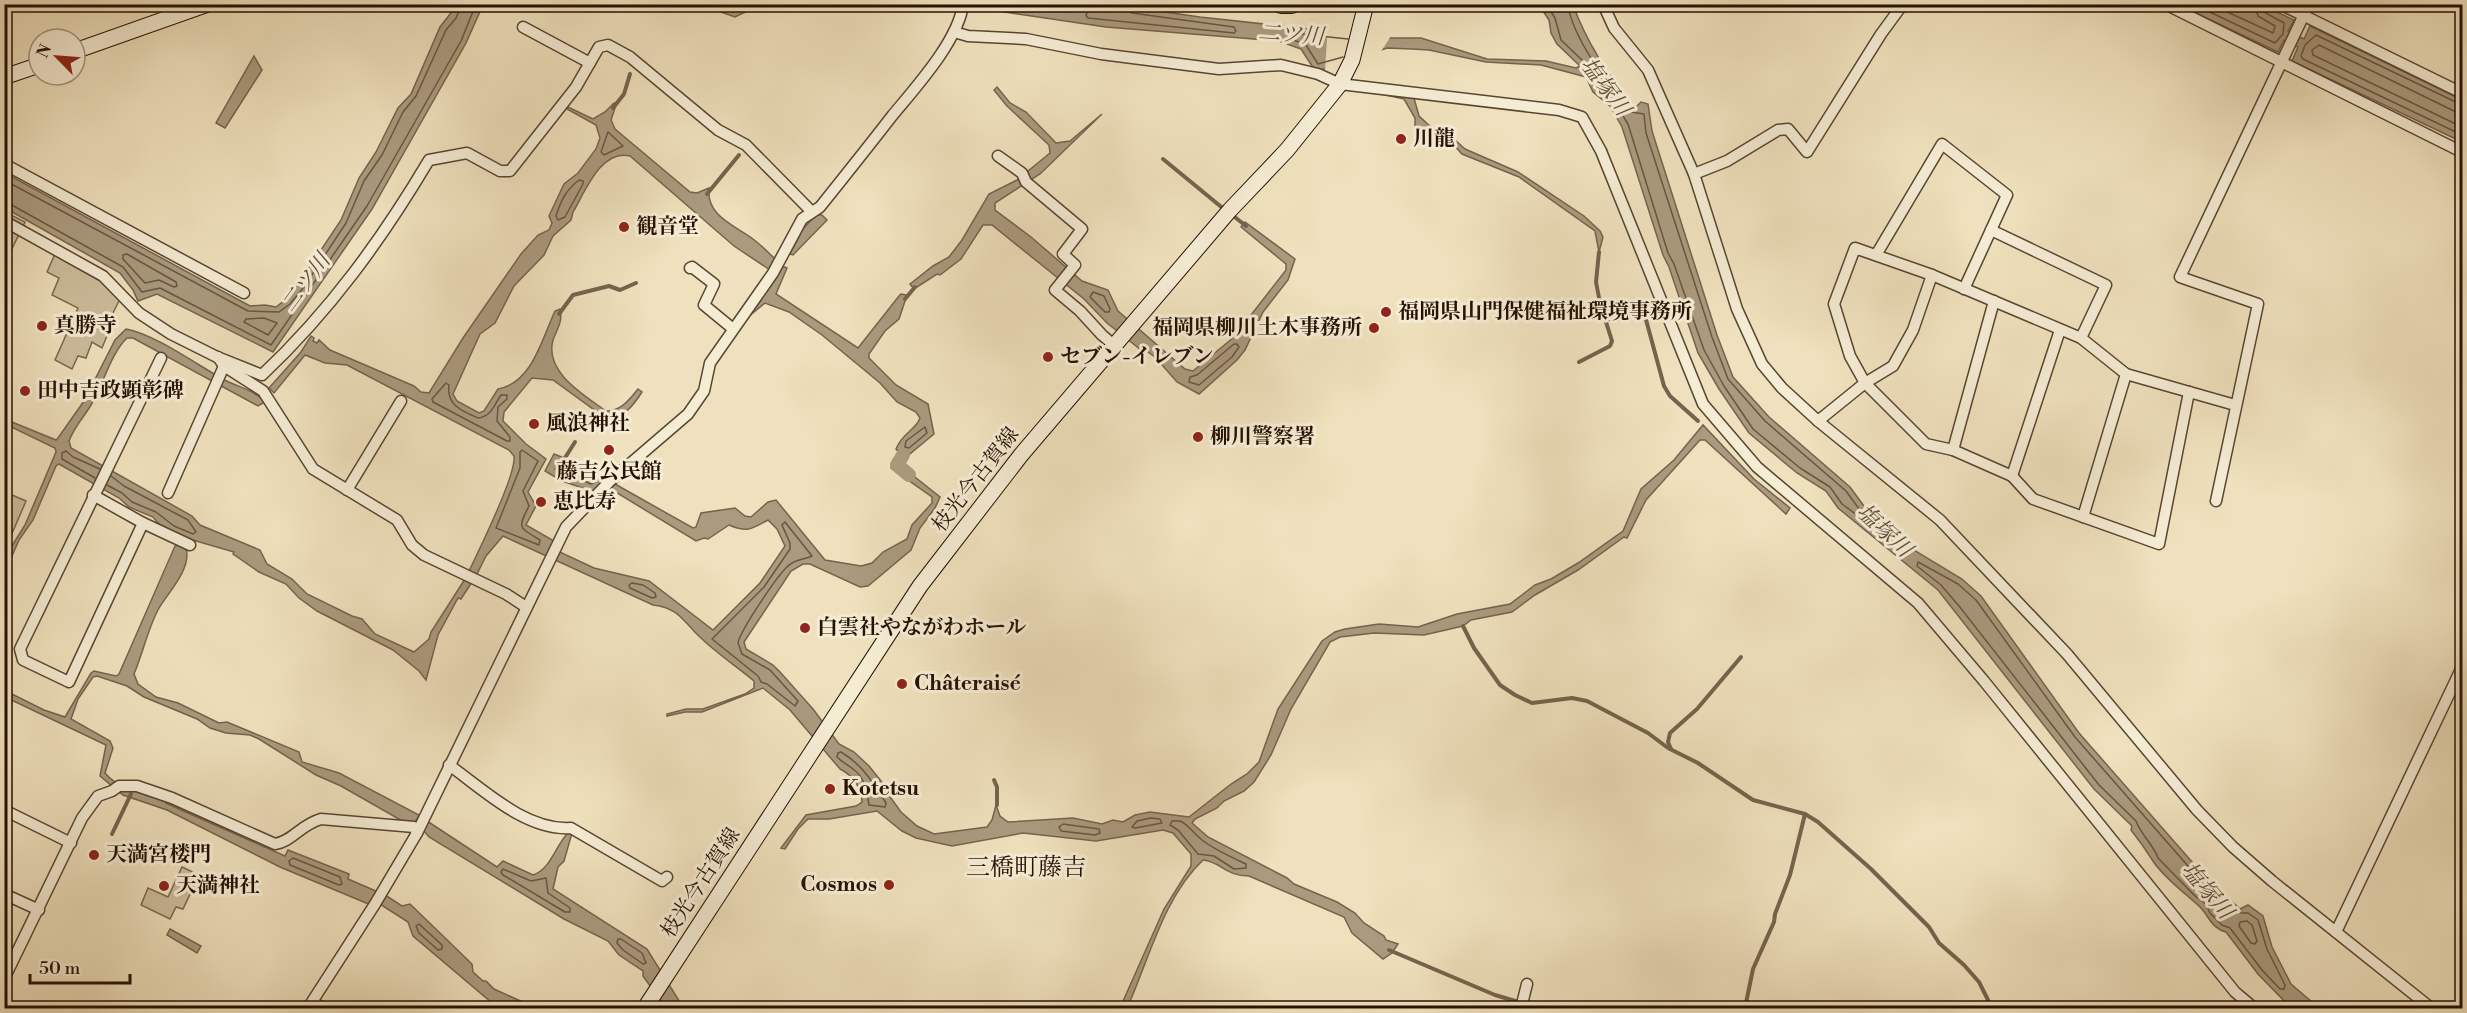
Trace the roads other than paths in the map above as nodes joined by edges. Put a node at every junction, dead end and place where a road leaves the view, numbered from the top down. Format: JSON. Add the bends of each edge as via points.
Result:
{"nodes":[{"id":1,"x":208,"y":4,"type":"edge"},
{"id":2,"x":963,"y":4,"type":"edge"},
{"id":3,"x":1281,"y":4,"type":"edge"},
{"id":4,"x":1292,"y":4,"type":"edge"},
{"id":5,"x":1366,"y":4,"type":"edge"},
{"id":6,"x":1603,"y":4,"type":"edge"},
{"id":7,"x":1903,"y":4,"type":"edge"},
{"id":8,"x":2165,"y":4,"type":"edge"},
{"id":9,"x":2280,"y":4,"type":"edge"},
{"id":10,"x":2309,"y":4,"type":"edge"},
{"id":11,"x":2304,"y":15,"type":"junction"},
{"id":12,"x":523,"y":27,"type":"dead end"},
{"id":13,"x":954,"y":32,"type":"junction"},
{"id":14,"x":87,"y":47,"type":"edge"},
{"id":15,"x":2283,"y":62,"type":"junction"},
{"id":16,"x":590,"y":63,"type":"junction"},
{"id":17,"x":27,"y":69,"type":"edge"},
{"id":18,"x":4,"y":77,"type":"edge"},
{"id":19,"x":1343,"y":78,"type":"junction"},
{"id":20,"x":2463,"y":93,"type":"edge"},
{"id":21,"x":2463,"y":152,"type":"edge"},
{"id":22,"x":998,"y":156,"type":"dead end"},
{"id":23,"x":4,"y":164,"type":"edge"},
{"id":24,"x":1694,"y":174,"type":"junction"},
{"id":25,"x":812,"y":212,"type":"junction"},
{"id":26,"x":4,"y":221,"type":"edge"},
{"id":27,"x":1991,"y":230,"type":"junction"},
{"id":28,"x":1876,"y":255,"type":"junction"},
{"id":29,"x":690,"y":268,"type":"dead end"},
{"id":30,"x":1932,"y":275,"type":"junction"},
{"id":31,"x":1964,"y":289,"type":"junction"},
{"id":32,"x":244,"y":293,"type":"dead end"},
{"id":33,"x":1994,"y":301,"type":"junction"},
{"id":34,"x":732,"y":328,"type":"junction"},
{"id":35,"x":2060,"y":330,"type":"junction"},
{"id":36,"x":2081,"y":339,"type":"junction"},
{"id":37,"x":1119,"y":342,"type":"junction"},
{"id":38,"x":161,"y":358,"type":"dead end"},
{"id":39,"x":221,"y":366,"type":"junction"},
{"id":40,"x":2126,"y":374,"type":"junction"},
{"id":41,"x":1865,"y":383,"type":"junction"},
{"id":42,"x":2189,"y":392,"type":"junction"},
{"id":43,"x":401,"y":401,"type":"dead end"},
{"id":44,"x":2235,"y":405,"type":"junction"},
{"id":45,"x":1818,"y":422,"type":"junction"},
{"id":46,"x":1953,"y":450,"type":"junction"},
{"id":47,"x":2012,"y":476,"type":"junction"},
{"id":48,"x":347,"y":489,"type":"junction"},
{"id":49,"x":95,"y":491,"type":"junction"},
{"id":50,"x":168,"y":493,"type":"dead end"},
{"id":51,"x":2216,"y":501,"type":"dead end"},
{"id":52,"x":2083,"y":517,"type":"junction"},
{"id":53,"x":143,"y":523,"type":"junction"},
{"id":54,"x":190,"y":545,"type":"dead end"},
{"id":55,"x":526,"y":607,"type":"junction"},
{"id":56,"x":2463,"y":667,"type":"edge"},
{"id":57,"x":449,"y":765,"type":"junction"},
{"id":58,"x":4,"y":810,"type":"edge"},
{"id":59,"x":419,"y":826,"type":"junction"},
{"id":60,"x":71,"y":843,"type":"junction"},
{"id":61,"x":667,"y":877,"type":"dead end"},
{"id":62,"x":4,"y":894,"type":"edge"},
{"id":63,"x":39,"y":909,"type":"junction"},
{"id":64,"x":2336,"y":932,"type":"junction"},
{"id":65,"x":4,"y":979,"type":"edge"},
{"id":66,"x":1527,"y":984,"type":"dead end"},
{"id":67,"x":310,"y":1005,"type":"edge"},
{"id":68,"x":323,"y":1008,"type":"edge"},
{"id":69,"x":645,"y":1008,"type":"edge"},
{"id":70,"x":1521,"y":1008,"type":"edge"},
{"id":71,"x":2253,"y":1008,"type":"edge"},
{"id":72,"x":2431,"y":1008,"type":"edge"}],
"edges":[{"from":1,"to":14,"type":"main road"},
{"from":2,"to":13,"type":"street"},
{"from":3,"to":4,"type":"highway"},
{"from":5,"to":19,"type":"main road","name":"枝光今古賀線","via":[[1352,60]]},
{"from":6,"to":24,"type":"street","via":[[1614,28],[1648,70]]},
{"from":7,"to":24,"type":"street","via":[[1807,152],[1788,129],[1778,130],[1727,161]]},
{"from":8,"to":15,"type":"street"},
{"from":9,"to":11,"type":"street"},
{"from":10,"to":11,"type":"street"},
{"from":11,"to":15,"type":"street"},
{"from":11,"to":20,"type":"street"},
{"from":12,"to":16,"type":"street"},
{"from":13,"to":19,"type":"street","via":[[1026,39],[1101,54],[1219,69],[1281,65]]},
{"from":13,"to":25,"type":"street","via":[[908,97]]},
{"from":15,"to":21,"type":"street"},
{"from":15,"to":44,"type":"street","via":[[2180,277],[2258,304]]},
{"from":16,"to":25,"type":"street","via":[[599,47],[608,45],[622,52],[718,129],[746,145]]},
{"from":16,"to":39,"type":"street","via":[[576,87],[510,171],[500,171],[467,153],[429,160],[395,216],[331,304],[262,375]]},
{"from":17,"to":18,"type":"main road"},
{"from":19,"to":37,"type":"main road","name":"枝光今古賀線","via":[[1287,150],[1226,214]]},
{"from":19,"to":71,"type":"street","via":[[1559,110],[1582,117],[1601,151],[1703,404],[1758,467],[1918,603],[2235,992]]},
{"from":22,"to":37,"type":"street","via":[[1082,229],[1063,254],[1075,265],[1055,290],[1102,335]]},
{"from":23,"to":32,"type":"street"},
{"from":24,"to":45,"type":"street","via":[[1737,309],[1762,364]]},
{"from":25,"to":34,"type":"street","via":[[802,219],[773,273]]},
{"from":26,"to":39,"type":"street","via":[[104,276],[139,313]]},
{"from":27,"to":28,"type":"street","via":[[2007,195],[1942,144]]},
{"from":27,"to":31,"type":"street"},
{"from":27,"to":36,"type":"street","via":[[2106,285]]},
{"from":28,"to":30,"type":"street"},
{"from":28,"to":41,"type":"street","via":[[1855,248],[1834,304],[1850,356]]},
{"from":29,"to":34,"type":"street","via":[[714,284],[704,305]]},
{"from":30,"to":31,"type":"street"},
{"from":30,"to":41,"type":"street","via":[[1913,330],[1893,366]]},
{"from":31,"to":33,"type":"street"},
{"from":33,"to":35,"type":"street"},
{"from":33,"to":46,"type":"street"},
{"from":34,"to":55,"type":"street","via":[[710,363],[704,391],[688,414],[574,517]]},
{"from":35,"to":36,"type":"street"},
{"from":35,"to":47,"type":"street"},
{"from":36,"to":40,"type":"street"},
{"from":37,"to":69,"type":"main road","name":"枝光今古賀線","via":[[1021,455],[920,586]]},
{"from":38,"to":49,"type":"street"},
{"from":39,"to":48,"type":"street","via":[[266,396],[314,469]]},
{"from":39,"to":50,"type":"street"},
{"from":40,"to":42,"type":"street"},
{"from":40,"to":52,"type":"street"},
{"from":41,"to":45,"type":"street"},
{"from":41,"to":46,"type":"street","via":[[1926,444]]},
{"from":42,"to":44,"type":"street"},
{"from":42,"to":52,"type":"street","via":[[2159,544]]},
{"from":43,"to":48,"type":"street"},
{"from":44,"to":51,"type":"street"},
{"from":45,"to":64,"type":"street","via":[[1940,520],[2067,654],[2197,810],[2272,881]]},
{"from":46,"to":47,"type":"street"},
{"from":47,"to":52,"type":"street","via":[[2033,499]]},
{"from":48,"to":55,"type":"street","via":[[397,520],[412,545],[424,555]]},
{"from":49,"to":53,"type":"street"},
{"from":49,"to":53,"type":"street","via":[[20,649],[23,660],[69,682]]},
{"from":53,"to":54,"type":"street"},
{"from":55,"to":57,"type":"street"},
{"from":56,"to":64,"type":"street"},
{"from":57,"to":59,"type":"street"},
{"from":57,"to":61,"type":"street","via":[[521,817],[554,830],[571,828],[662,881]]},
{"from":58,"to":60,"type":"street"},
{"from":59,"to":60,"type":"street","via":[[321,819],[308,822],[286,842],[274,844],[137,786],[116,788],[98,796]]},
{"from":59,"to":67,"type":"street","via":[[382,893]]},
{"from":60,"to":63,"type":"street"},
{"from":62,"to":63,"type":"street"},
{"from":63,"to":65,"type":"street"},
{"from":64,"to":72,"type":"street"},
{"from":66,"to":70,"type":"street"},
{"from":67,"to":68,"type":"street"}]}
